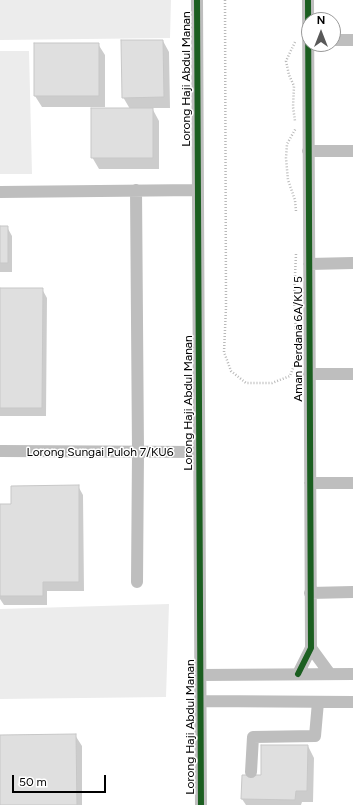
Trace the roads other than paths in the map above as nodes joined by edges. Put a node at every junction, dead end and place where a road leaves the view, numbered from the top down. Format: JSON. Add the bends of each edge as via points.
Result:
{"nodes":[{"id":1,"x":197,"y":0,"type":"edge"},
{"id":2,"x":308,"y":0,"type":"edge"},
{"id":3,"x":307,"y":12,"type":"edge"},
{"id":4,"x":341,"y":40,"type":"edge"},
{"id":5,"x":353,"y":40,"type":"edge"},
{"id":6,"x":304,"y":52,"type":"edge"},
{"id":7,"x":308,"y":151,"type":"junction"},
{"id":8,"x":353,"y":151,"type":"edge"},
{"id":9,"x":136,"y":190,"type":"junction"},
{"id":10,"x":198,"y":190,"type":"junction"},
{"id":11,"x":0,"y":192,"type":"edge"},
{"id":12,"x":353,"y":263,"type":"edge"},
{"id":13,"x":309,"y":264,"type":"junction"},
{"id":14,"x":309,"y":374,"type":"junction"},
{"id":15,"x":353,"y":374,"type":"edge"},
{"id":16,"x":0,"y":452,"type":"edge"},
{"id":17,"x":138,"y":452,"type":"junction"},
{"id":18,"x":199,"y":452,"type":"junction"},
{"id":19,"x":353,"y":482,"type":"edge"},
{"id":20,"x":310,"y":483,"type":"junction"},
{"id":21,"x":137,"y":582,"type":"dead end"},
{"id":22,"x":353,"y":592,"type":"edge"},
{"id":23,"x":310,"y":593,"type":"junction"},
{"id":24,"x":311,"y":648,"type":"junction"},
{"id":25,"x":298,"y":674,"type":"junction"},
{"id":26,"x":330,"y":674,"type":"junction"},
{"id":27,"x":353,"y":674,"type":"edge"},
{"id":28,"x":201,"y":675,"type":"junction"},
{"id":29,"x":201,"y":701,"type":"junction"},
{"id":30,"x":318,"y":702,"type":"junction"},
{"id":31,"x":353,"y":702,"type":"edge"},
{"id":32,"x":251,"y":772,"type":"dead end"},
{"id":33,"x":201,"y":805,"type":"edge"}],
"edges":[{"from":1,"to":10,"type":"street","name":"Lorong Haji Abdul Manan"},
{"from":2,"to":3,"type":"street","name":"Aman Perdana 6A/KU 5"},
{"from":4,"to":5,"type":"street"},
{"from":6,"to":7,"type":"street","name":"Aman Perdana 6A/KU 5"},
{"from":7,"to":8,"type":"street"},
{"from":7,"to":13,"type":"street","name":"Aman Perdana 6A/KU 5"},
{"from":9,"to":10,"type":"street"},
{"from":9,"to":11,"type":"street"},
{"from":9,"to":17,"type":"street"},
{"from":10,"to":18,"type":"street","name":"Lorong Haji Abdul Manan"},
{"from":12,"to":13,"type":"street"},
{"from":13,"to":14,"type":"street","name":"Aman Perdana 6A/KU 5"},
{"from":14,"to":15,"type":"street"},
{"from":14,"to":20,"type":"street","name":"Aman Perdana 6A/KU 5"},
{"from":16,"to":17,"type":"street","name":"Lorong Sungai Puloh 7/KU6"},
{"from":17,"to":18,"type":"street","name":"Lorong Sungai Puloh 7/KU6"},
{"from":17,"to":21,"type":"street"},
{"from":18,"to":28,"type":"street","name":"Lorong Haji Abdul Manan"},
{"from":19,"to":20,"type":"street"},
{"from":20,"to":23,"type":"street","name":"Aman Perdana 6A/KU 5"},
{"from":22,"to":23,"type":"street"},
{"from":23,"to":24,"type":"street","name":"Aman Perdana 6A/KU 5"},
{"from":24,"to":25,"type":"street","name":"Aman Perdana 6A/KU 5"},
{"from":24,"to":26,"type":"street"},
{"from":25,"to":26,"type":"street"},
{"from":25,"to":28,"type":"street"},
{"from":26,"to":27,"type":"street"},
{"from":28,"to":29,"type":"street","name":"Lorong Haji Abdul Manan"},
{"from":29,"to":30,"type":"street"},
{"from":29,"to":33,"type":"street","name":"Lorong Haji Abdul Manan"},
{"from":30,"to":31,"type":"street"},
{"from":30,"to":32,"type":"street","via":[[315,736],[253,737]]}]}
